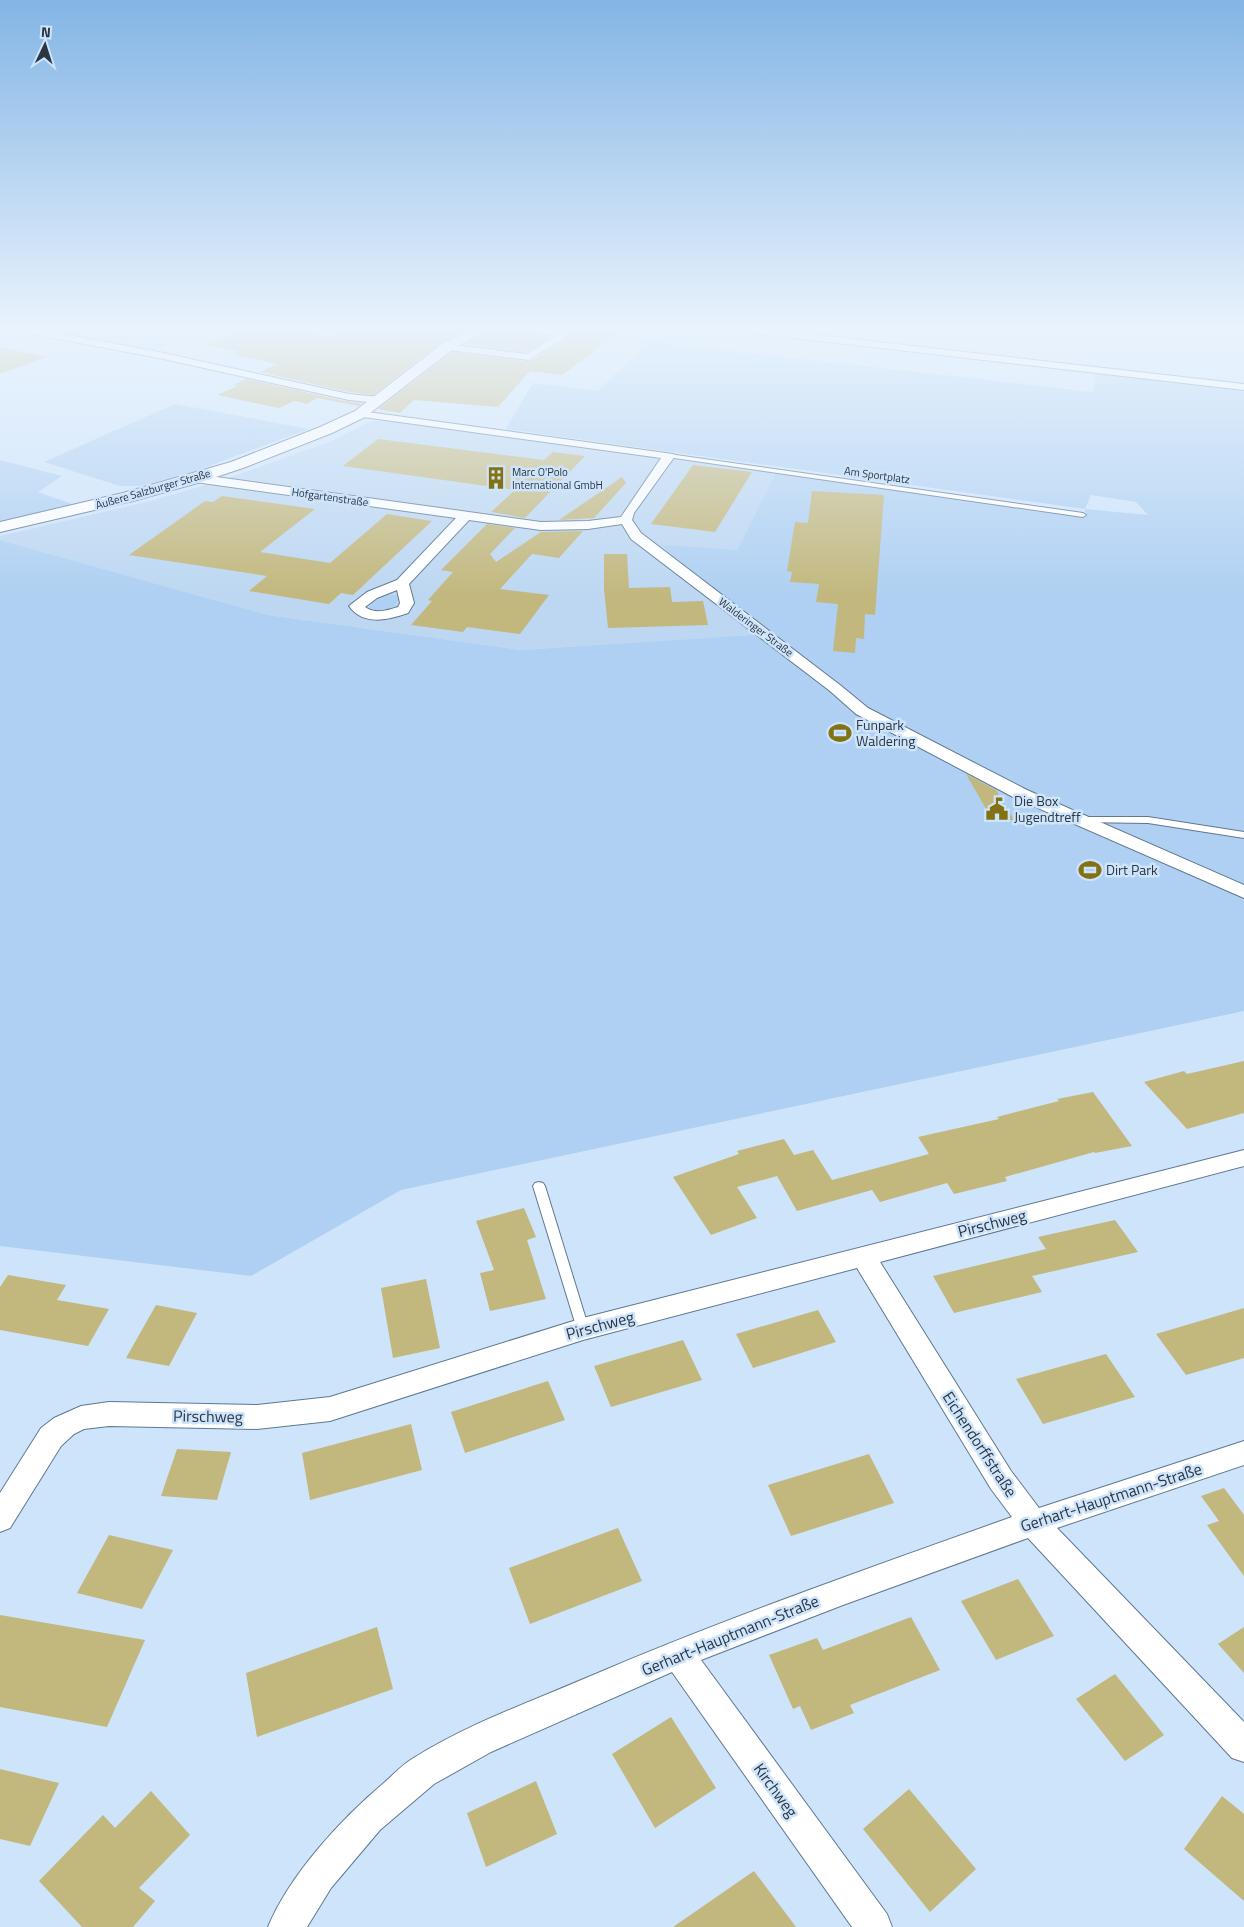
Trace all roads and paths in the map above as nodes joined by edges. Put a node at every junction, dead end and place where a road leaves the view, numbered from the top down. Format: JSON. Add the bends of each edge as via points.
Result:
{"nodes":[{"id":1,"x":352,"y":418,"type":"edge"},
{"id":2,"x":389,"y":418,"type":"edge"},
{"id":3,"x":669,"y":456,"type":"junction"},
{"id":4,"x":195,"y":478,"type":"junction"},
{"id":5,"x":1083,"y":514,"type":"dead end"},
{"id":6,"x":465,"y":516,"type":"junction"},
{"id":7,"x":626,"y":520,"type":"junction"},
{"id":8,"x":0,"y":527,"type":"edge"},
{"id":9,"x":402,"y":583,"type":"dead end"},
{"id":10,"x":1083,"y":820,"type":"junction"},
{"id":11,"x":1244,"y":835,"type":"edge"},
{"id":12,"x":1244,"y":892,"type":"edge"},
{"id":13,"x":1244,"y":1158,"type":"edge"},
{"id":14,"x":539,"y":1186,"type":"dead end"},
{"id":15,"x":863,"y":1256,"type":"junction"},
{"id":16,"x":583,"y":1329,"type":"junction"},
{"id":17,"x":1244,"y":1453,"type":"edge"},
{"id":18,"x":0,"y":1519,"type":"edge"},
{"id":19,"x":1033,"y":1522,"type":"junction"},
{"id":20,"x":678,"y":1654,"type":"junction"},
{"id":21,"x":1244,"y":1746,"type":"edge"},
{"id":22,"x":286,"y":1927,"type":"edge"},
{"id":23,"x":874,"y":1927,"type":"edge"}],
"edges":[{"from":1,"to":4,"type":"main road","name":"Äußere Salzburger Straße","via":[[237,465]]},
{"from":2,"to":3,"type":"street"},
{"from":3,"to":5,"type":"lane","name":"Am Sportplatz"},
{"from":3,"to":7,"type":"street"},
{"from":4,"to":6,"type":"street","name":"Hofgartenstraße"},
{"from":4,"to":8,"type":"main road","name":"Äußere Salzburger Straße"},
{"from":6,"to":7,"type":"street","name":"Hofgartenstraße","via":[[567,527]]},
{"from":6,"to":9,"type":"street"},
{"from":7,"to":10,"type":"street","name":"Walderinger Straße","via":[[636,536],[862,711],[1022,794]]},
{"from":10,"to":11,"type":"lane","via":[[1148,820]]},
{"from":10,"to":12,"type":"street","name":"Walderinger Straße"},
{"from":13,"to":15,"type":"street","name":"Pirschweg"},
{"from":14,"to":16,"type":"lane"},
{"from":15,"to":16,"type":"street","name":"Pirschweg"},
{"from":15,"to":19,"type":"street","name":"Eichendorffstraße","via":[[1001,1480]]},
{"from":16,"to":18,"type":"street","name":"Pirschweg","via":[[330,1408],[257,1417],[109,1414],[81,1418],[51,1437]]},
{"from":17,"to":19,"type":"street","name":"Gerhart-Hauptmann-Straße"},
{"from":19,"to":20,"type":"street","name":"Gerhart-Hauptmann-Straße"},
{"from":19,"to":21,"type":"street","name":"Eichendorffstraße"},
{"from":20,"to":22,"type":"street","name":"Gerhart-Hauptmann-Straße","via":[[479,1740],[422,1772],[368,1818],[319,1876]]},
{"from":20,"to":23,"type":"street","name":"Kirchweg"}]}
